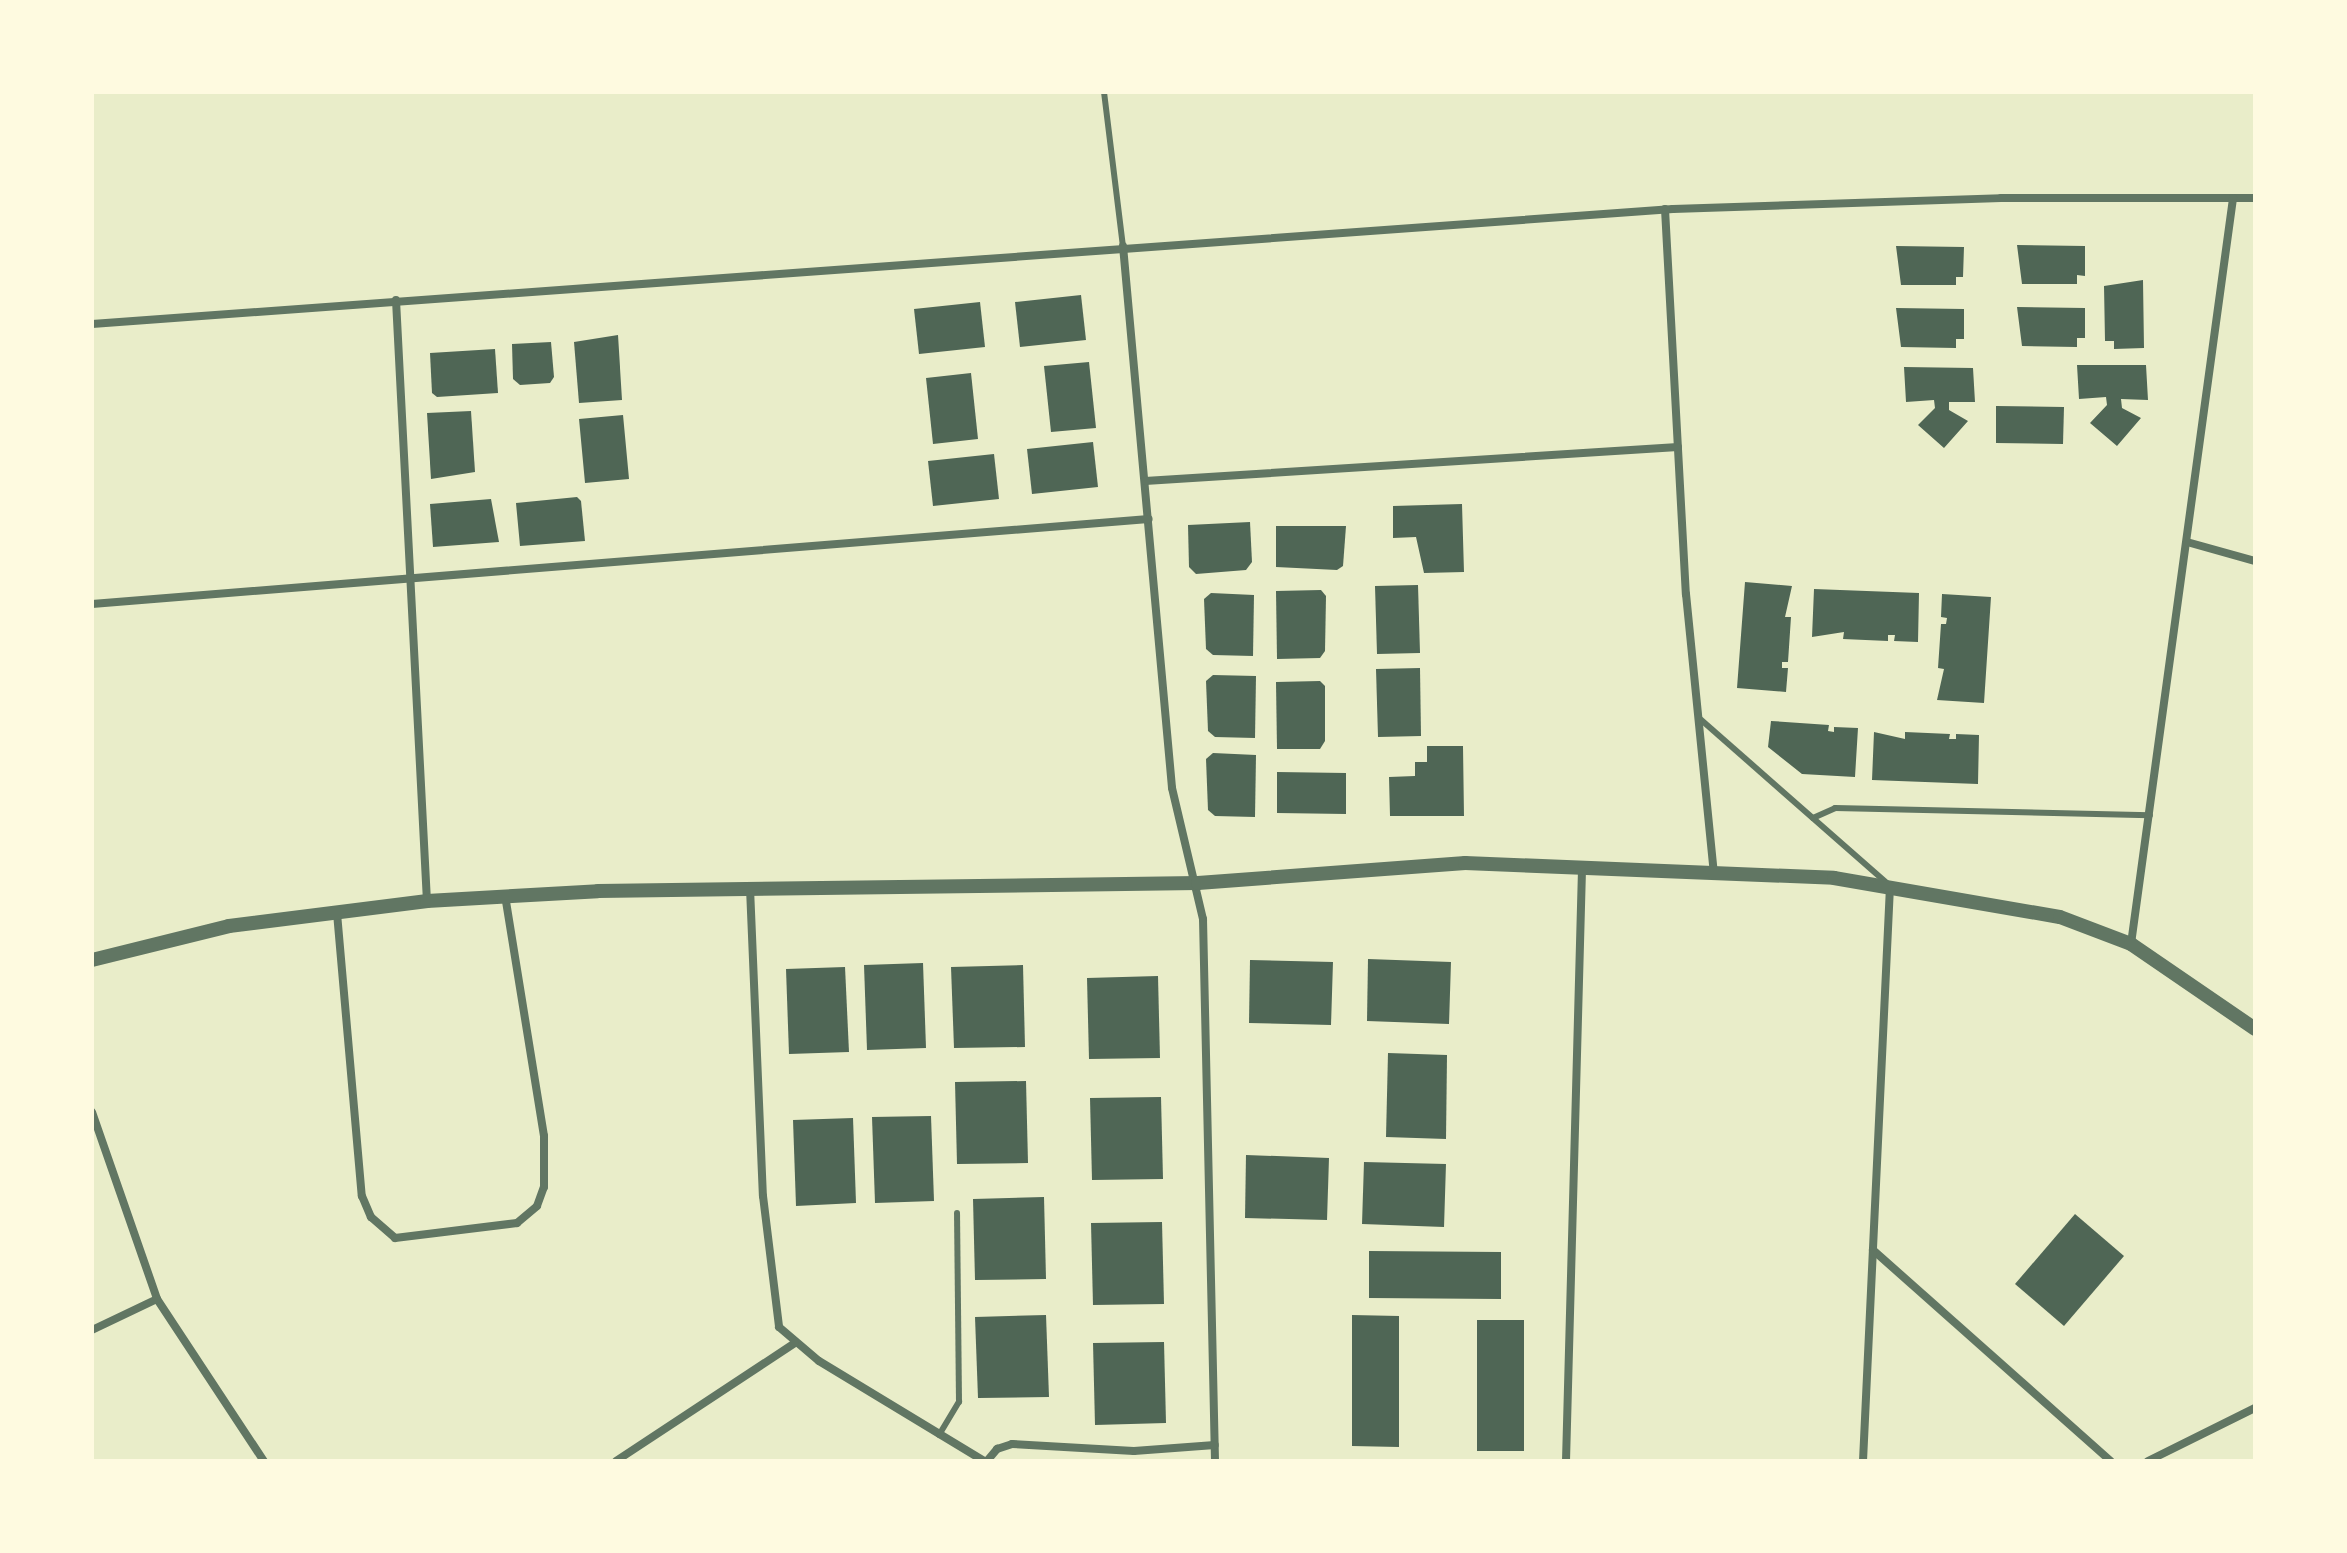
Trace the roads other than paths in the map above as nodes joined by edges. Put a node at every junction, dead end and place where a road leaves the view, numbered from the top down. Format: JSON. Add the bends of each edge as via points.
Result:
{"nodes":[{"id":1,"x":1104,"y":92,"type":"edge"},
{"id":2,"x":2233,"y":198,"type":"junction"},
{"id":3,"x":2255,"y":198,"type":"edge"},
{"id":4,"x":1665,"y":209,"type":"junction"},
{"id":5,"x":1123,"y":246,"type":"junction"},
{"id":6,"x":396,"y":300,"type":"junction"},
{"id":7,"x":92,"y":324,"type":"edge"},
{"id":8,"x":1678,"y":447,"type":"junction"},
{"id":9,"x":1145,"y":481,"type":"junction"},
{"id":10,"x":1149,"y":519,"type":"junction"},
{"id":11,"x":2187,"y":542,"type":"junction"},
{"id":12,"x":2255,"y":561,"type":"edge"},
{"id":13,"x":410,"y":581,"type":"junction"},
{"id":14,"x":92,"y":604,"type":"edge"},
{"id":15,"x":1699,"y":718,"type":"junction"},
{"id":16,"x":2150,"y":815,"type":"junction"},
{"id":17,"x":1813,"y":818,"type":"junction"},
{"id":18,"x":1582,"y":868,"type":"junction"},
{"id":19,"x":1714,"y":873,"type":"junction"},
{"id":20,"x":1198,"y":883,"type":"junction"},
{"id":21,"x":1890,"y":885,"type":"junction"},
{"id":22,"x":750,"y":888,"type":"junction"},
{"id":23,"x":505,"y":896,"type":"junction"},
{"id":24,"x":427,"y":901,"type":"junction"},
{"id":25,"x":337,"y":913,"type":"junction"},
{"id":26,"x":2131,"y":944,"type":"junction"},
{"id":27,"x":92,"y":960,"type":"edge"},
{"id":28,"x":2255,"y":1029,"type":"edge"},
{"id":29,"x":92,"y":1112,"type":"edge"},
{"id":30,"x":957,"y":1213,"type":"dead end"},
{"id":31,"x":1873,"y":1250,"type":"junction"},
{"id":32,"x":157,"y":1299,"type":"junction"},
{"id":33,"x":92,"y":1330,"type":"edge"},
{"id":34,"x":795,"y":1343,"type":"junction"},
{"id":35,"x":2255,"y":1408,"type":"edge"},
{"id":36,"x":939,"y":1435,"type":"junction"},
{"id":37,"x":1215,"y":1445,"type":"junction"},
{"id":38,"x":264,"y":1461,"type":"edge"},
{"id":39,"x":616,"y":1461,"type":"edge"},
{"id":40,"x":985,"y":1461,"type":"edge"},
{"id":41,"x":1215,"y":1461,"type":"edge"},
{"id":42,"x":1566,"y":1461,"type":"edge"},
{"id":43,"x":1863,"y":1461,"type":"edge"},
{"id":44,"x":2111,"y":1461,"type":"edge"},
{"id":45,"x":2148,"y":1461,"type":"edge"}],
"edges":[{"from":1,"to":5,"type":"lane"},
{"from":2,"to":3,"type":"street"},
{"from":2,"to":4,"type":"street","via":[[2001,198]]},
{"from":2,"to":11,"type":"street"},
{"from":4,"to":5,"type":"street"},
{"from":4,"to":8,"type":"street"},
{"from":5,"to":6,"type":"street"},
{"from":5,"to":9,"type":"street"},
{"from":6,"to":7,"type":"street"},
{"from":6,"to":13,"type":"street"},
{"from":8,"to":9,"type":"street"},
{"from":8,"to":15,"type":"street"},
{"from":9,"to":10,"type":"street"},
{"from":10,"to":13,"type":"street"},
{"from":10,"to":20,"type":"street","via":[[1172,788]]},
{"from":11,"to":12,"type":"street"},
{"from":11,"to":16,"type":"street"},
{"from":13,"to":14,"type":"street"},
{"from":13,"to":24,"type":"street"},
{"from":15,"to":17,"type":"lane"},
{"from":15,"to":19,"type":"street"},
{"from":16,"to":17,"type":"lane","via":[[1835,808]]},
{"from":16,"to":26,"type":"street"},
{"from":17,"to":21,"type":"lane"},
{"from":18,"to":19,"type":"street"},
{"from":18,"to":20,"type":"street","via":[[1465,863]]},
{"from":18,"to":42,"type":"street"},
{"from":19,"to":21,"type":"street"},
{"from":20,"to":22,"type":"street"},
{"from":20,"to":37,"type":"street"},
{"from":21,"to":26,"type":"street","via":[[2060,917]]},
{"from":21,"to":31,"type":"street"},
{"from":22,"to":23,"type":"street"},
{"from":22,"to":34,"type":"street","via":[[774,1311],[779,1327]]},
{"from":23,"to":24,"type":"street"},
{"from":23,"to":25,"type":"street","via":[[544,1136],[544,1187],[537,1206],[517,1223],[395,1238],[371,1217],[362,1196]]},
{"from":24,"to":25,"type":"street"},
{"from":25,"to":27,"type":"street","via":[[229,926]]},
{"from":26,"to":28,"type":"street"},
{"from":29,"to":32,"type":"street"},
{"from":30,"to":36,"type":"lane","via":[[959,1402]]},
{"from":31,"to":43,"type":"street"},
{"from":31,"to":44,"type":"street"},
{"from":32,"to":33,"type":"street"},
{"from":32,"to":38,"type":"street"},
{"from":34,"to":36,"type":"street"},
{"from":34,"to":39,"type":"street"},
{"from":35,"to":45,"type":"street"},
{"from":36,"to":40,"type":"street"},
{"from":37,"to":40,"type":"street","via":[[1134,1451],[1012,1444]]},
{"from":37,"to":41,"type":"street"}]}
